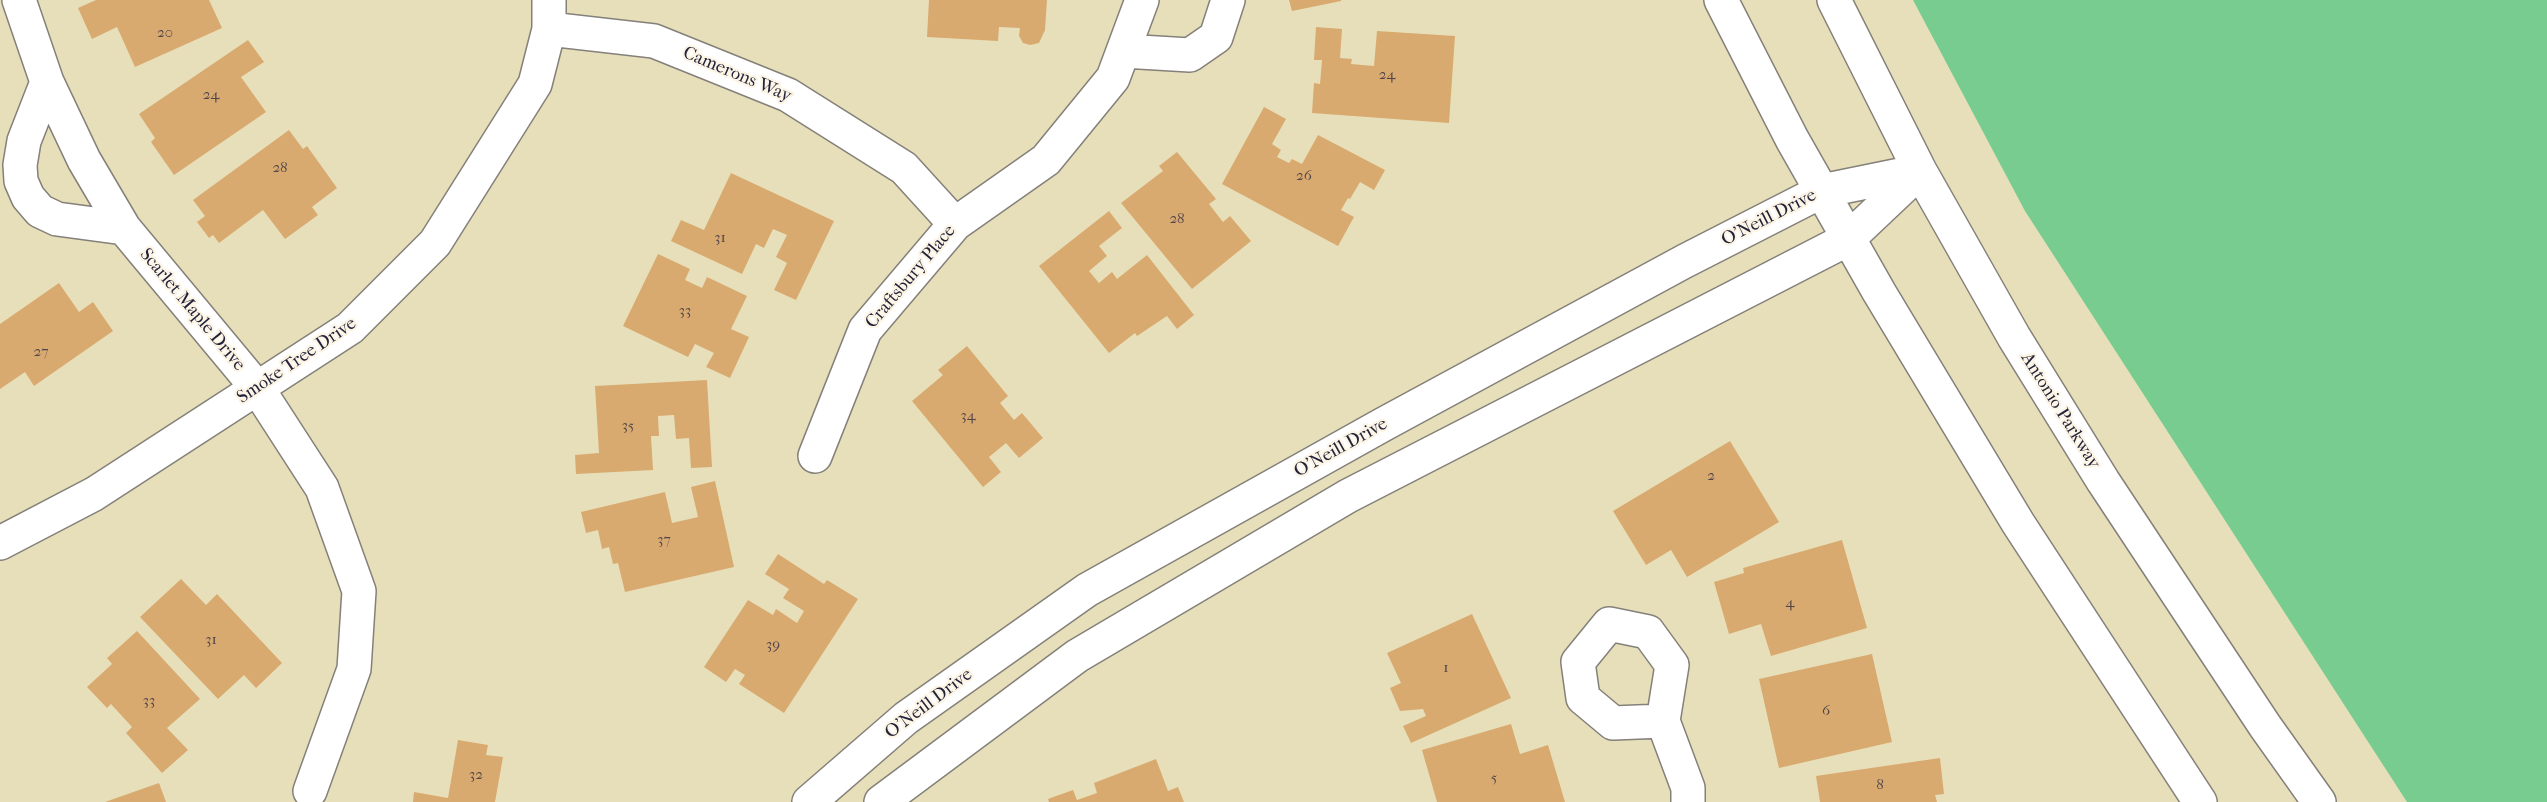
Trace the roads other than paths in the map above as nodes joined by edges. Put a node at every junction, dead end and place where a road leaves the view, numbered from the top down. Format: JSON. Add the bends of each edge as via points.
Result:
{"nodes":[{"id":1,"x":20,"y":0,"type":"edge"},
{"id":2,"x":1142,"y":0,"type":"edge"},
{"id":3,"x":1228,"y":0,"type":"edge"},
{"id":4,"x":1721,"y":0,"type":"edge"},
{"id":5,"x":1834,"y":0,"type":"edge"},
{"id":6,"x":549,"y":15,"type":"edge"},
{"id":7,"x":1123,"y":51,"type":"junction"},
{"id":8,"x":46,"y":82,"type":"junction"},
{"id":9,"x":1920,"y":171,"type":"junction"},
{"id":10,"x":1822,"y":191,"type":"junction"},
{"id":11,"x":955,"y":224,"type":"junction"},
{"id":12,"x":124,"y":228,"type":"junction"},
{"id":13,"x":1848,"y":239,"type":"junction"},
{"id":14,"x":258,"y":388,"type":"junction"},
{"id":15,"x":814,"y":456,"type":"dead end"},
{"id":16,"x":0,"y":543,"type":"edge"},
{"id":17,"x":1663,"y":721,"type":"dead end"},
{"id":18,"x":310,"y":791,"type":"dead end"},
{"id":19,"x":809,"y":802,"type":"edge"},
{"id":20,"x":881,"y":802,"type":"edge"},
{"id":21,"x":1688,"y":802,"type":"edge"},
{"id":22,"x":2200,"y":802,"type":"edge"},
{"id":23,"x":2319,"y":802,"type":"edge"}],
"edges":[{"from":1,"to":8,"type":"main road","name":"Scarlet Maple Drive"},
{"from":2,"to":7,"type":"main road","name":"Craftsbury Place"},
{"from":3,"to":7,"type":"main road","via":[[1216,38],[1190,55]]},
{"from":4,"to":10,"type":"main road"},
{"from":5,"to":9,"type":"main road","name":"Antonio Parkway"},
{"from":6,"to":11,"type":"main road","name":"Camerons Way","via":[[654,40],[788,95],[904,168]]},
{"from":6,"to":14,"type":"main road","name":"Smoke Tree Drive","via":[[535,84],[435,243],[350,328]]},
{"from":7,"to":11,"type":"main road","name":"Craftsbury Place","via":[[1113,78],[1046,160]]},
{"from":8,"to":12,"type":"main road","name":"Scarlet Maple Drive","via":[[84,160]]},
{"from":8,"to":12,"type":"main road","via":[[24,141],[20,165],[28,197],[40,211],[57,219]]},
{"from":9,"to":10,"type":"main road","name":"O'Neill Drive"},
{"from":9,"to":13,"type":"main road"},
{"from":9,"to":23,"type":"main road","name":"Antonio Parkway","via":[[2014,337],[2103,481]]},
{"from":10,"to":13,"type":"main road"},
{"from":10,"to":19,"type":"main road","name":"O'Neill Drive","via":[[1384,424],[1087,590],[906,718]]},
{"from":11,"to":15,"type":"main road","name":"Craftsbury Place","via":[[865,330]]},
{"from":12,"to":14,"type":"main road","name":"Scarlet Maple Drive"},
{"from":13,"to":20,"type":"main road","via":[[1338,502],[1077,656]]},
{"from":13,"to":22,"type":"main road","via":[[2018,523]]},
{"from":14,"to":16,"type":"main road","name":"Smoke Tree Drive","via":[[94,494]]},
{"from":14,"to":18,"type":"main road","name":"Scarlet Maple Drive","via":[[322,488],[359,591],[354,669]]},
{"from":17,"to":21,"type":"main road","via":[[1688,788]]}]}
